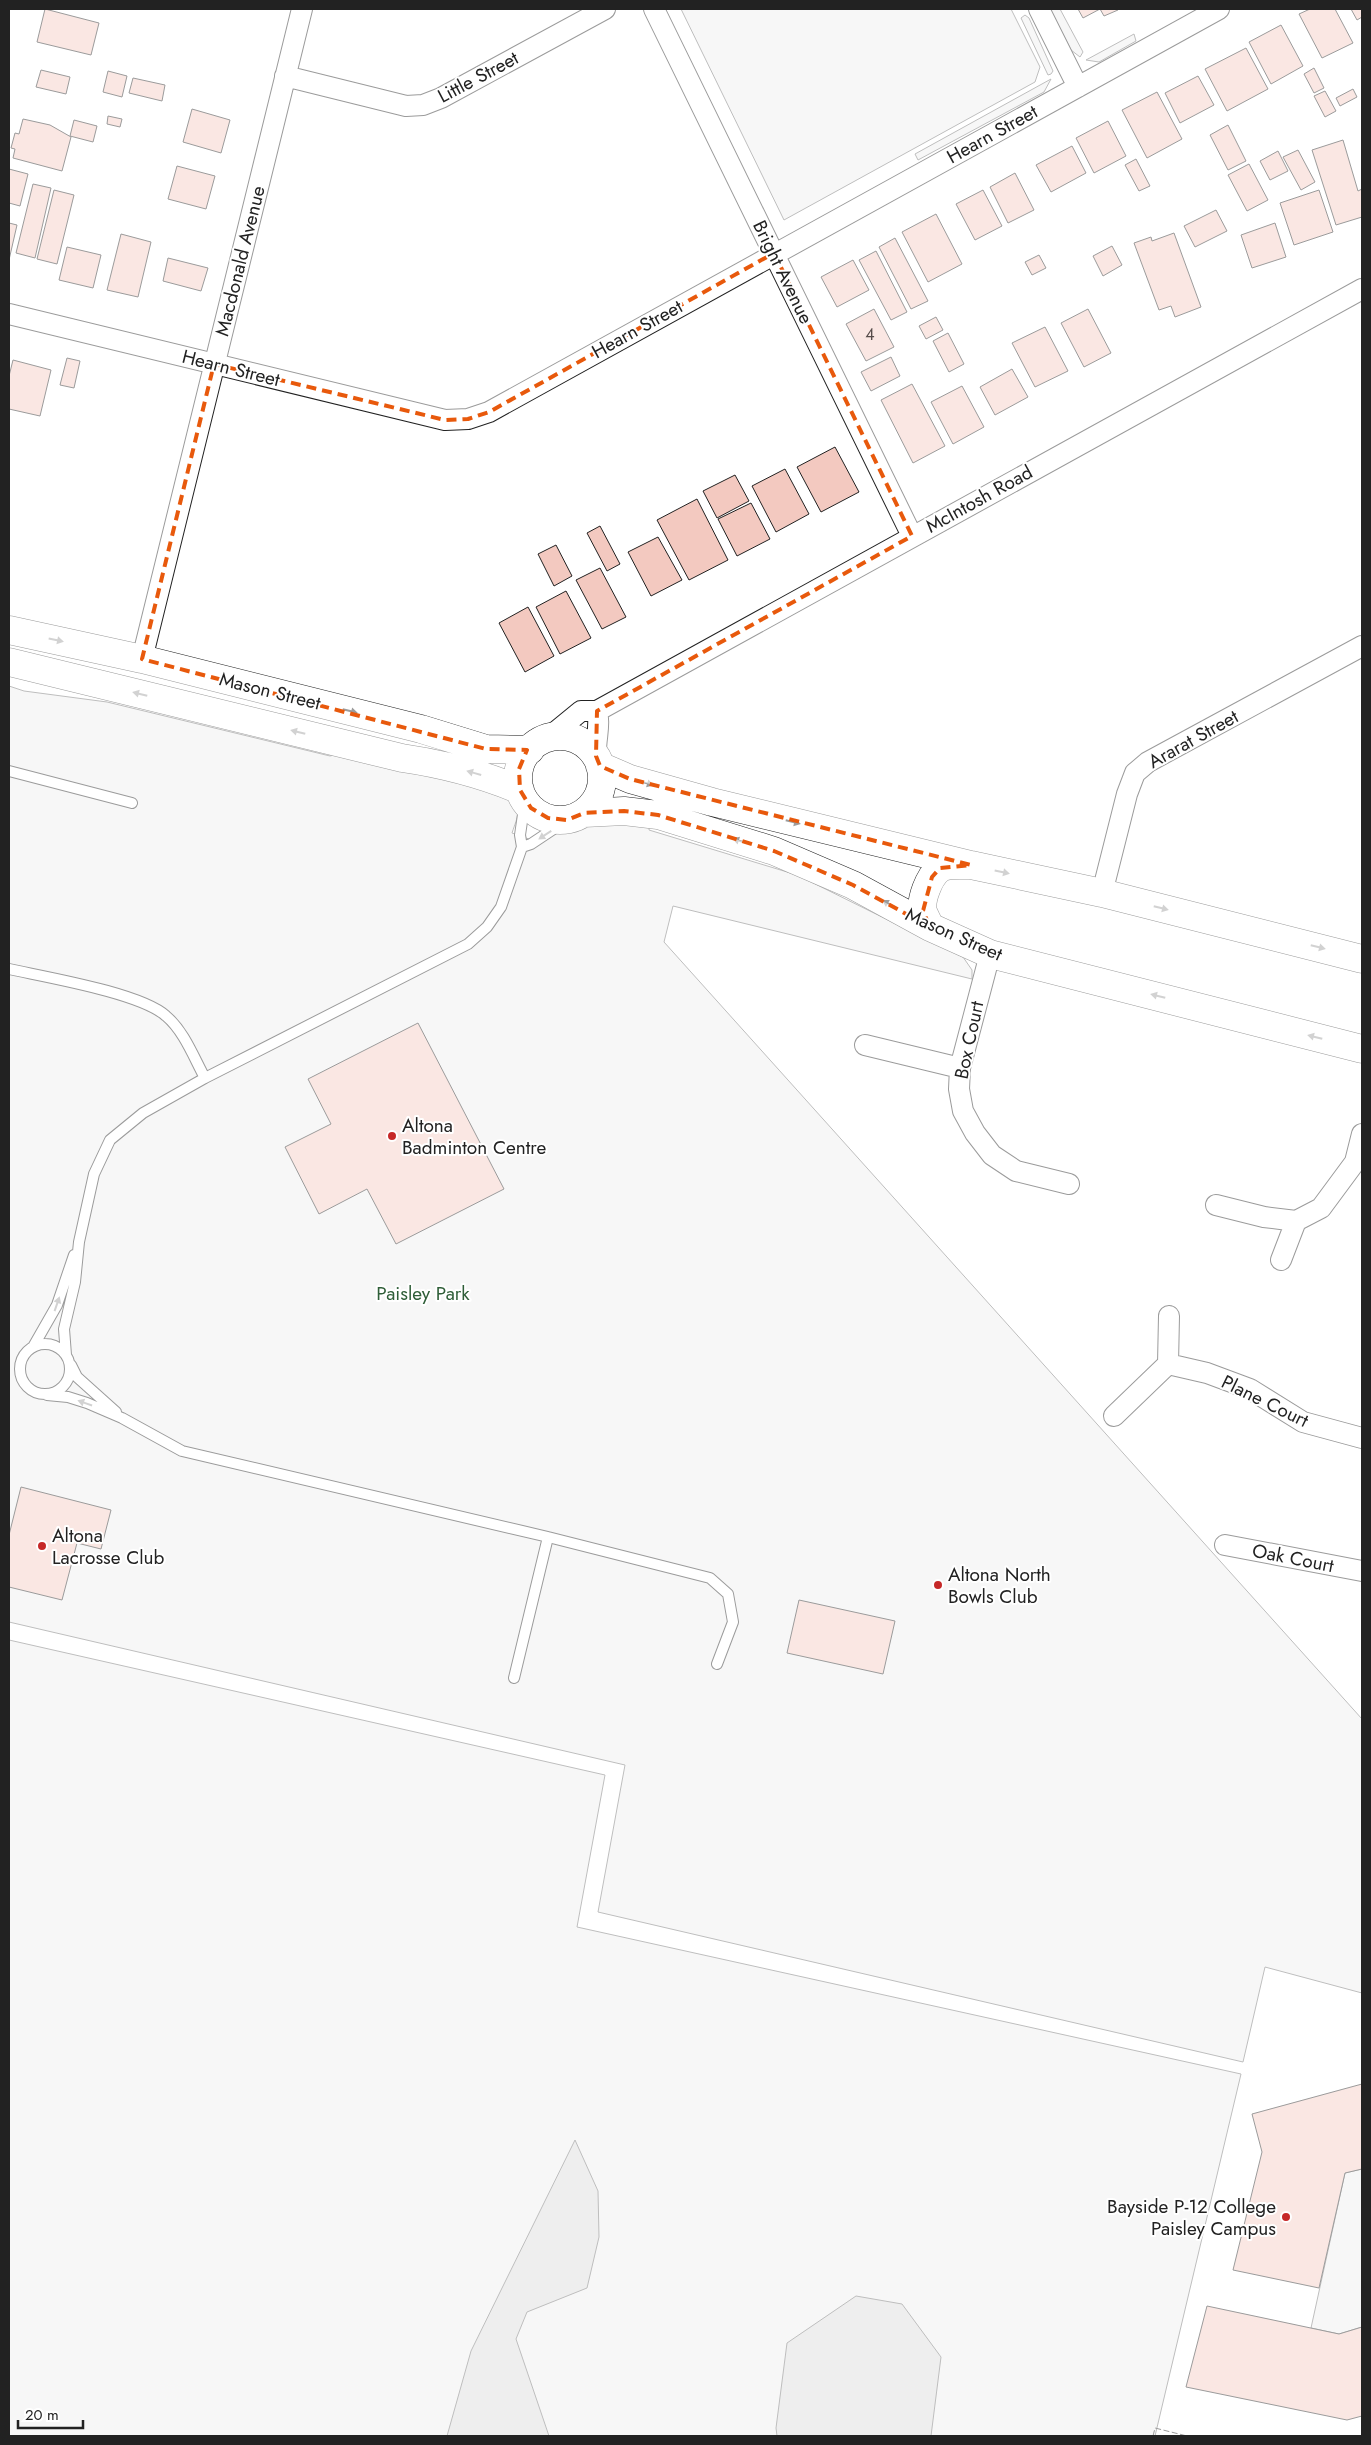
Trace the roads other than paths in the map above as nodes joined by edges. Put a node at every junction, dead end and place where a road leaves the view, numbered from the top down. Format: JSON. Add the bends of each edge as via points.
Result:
{"nodes":[{"id":1,"x":302,"y":9,"type":"edge"},
{"id":2,"x":605,"y":9,"type":"edge"},
{"id":3,"x":654,"y":9,"type":"edge"},
{"id":4,"x":1039,"y":9,"type":"edge"},
{"id":5,"x":1219,"y":9,"type":"edge"},
{"id":6,"x":285,"y":76,"type":"junction"},
{"id":7,"x":1078,"y":87,"type":"junction"},
{"id":8,"x":774,"y":254,"type":"junction"},
{"id":9,"x":1362,"y":289,"type":"edge"},
{"id":10,"x":9,"y":314,"type":"edge"},
{"id":11,"x":214,"y":364,"type":"junction"},
{"id":12,"x":912,"y":536,"type":"junction"},
{"id":13,"x":9,"y":630,"type":"edge"},
{"id":14,"x":1362,"y":646,"type":"edge"},
{"id":15,"x":142,"y":658,"type":"junction"},
{"id":16,"x":9,"y":662,"type":"edge"},
{"id":17,"x":597,"y":711,"type":"junction"},
{"id":18,"x":539,"y":744,"type":"junction"},
{"id":19,"x":598,"y":761,"type":"junction"},
{"id":20,"x":9,"y":772,"type":"edge"},
{"id":21,"x":522,"y":795,"type":"junction"},
{"id":22,"x":132,"y":803,"type":"dead end"},
{"id":23,"x":576,"y":816,"type":"junction"},
{"id":24,"x":522,"y":848,"type":"junction"},
{"id":25,"x":972,"y":865,"type":"junction"},
{"id":26,"x":1102,"y":893,"type":"junction"},
{"id":27,"x":930,"y":927,"type":"junction"},
{"id":28,"x":990,"y":954,"type":"junction"},
{"id":29,"x":1362,"y":958,"type":"edge"},
{"id":30,"x":9,"y":969,"type":"edge"},
{"id":31,"x":865,"y":1045,"type":"dead end"},
{"id":32,"x":1362,"y":1049,"type":"edge"},
{"id":33,"x":960,"y":1068,"type":"junction"},
{"id":34,"x":205,"y":1078,"type":"junction"},
{"id":35,"x":1362,"y":1134,"type":"edge"},
{"id":36,"x":1069,"y":1184,"type":"dead end"},
{"id":37,"x":1216,"y":1204,"type":"dead end"},
{"id":38,"x":1296,"y":1220,"type":"junction"},
{"id":39,"x":79,"y":1242,"type":"junction"},
{"id":40,"x":1282,"y":1260,"type":"dead end"},
{"id":41,"x":1169,"y":1316,"type":"dead end"},
{"id":42,"x":33,"y":1347,"type":"junction"},
{"id":43,"x":67,"y":1359,"type":"junction"},
{"id":44,"x":1168,"y":1364,"type":"junction"},
{"id":45,"x":47,"y":1395,"type":"junction"},
{"id":46,"x":1114,"y":1416,"type":"dead end"},
{"id":47,"x":122,"y":1418,"type":"junction"},
{"id":48,"x":1362,"y":1438,"type":"edge"},
{"id":49,"x":548,"y":1537,"type":"junction"},
{"id":50,"x":1225,"y":1545,"type":"dead end"},
{"id":51,"x":1362,"y":1571,"type":"edge"},
{"id":52,"x":717,"y":1664,"type":"dead end"},
{"id":53,"x":514,"y":1678,"type":"dead end"}],
"edges":[{"from":1,"to":6,"type":"street","name":"Macdonald Avenue"},
{"from":2,"to":6,"type":"street","name":"Little Street","via":[[423,105],[406,106]]},
{"from":3,"to":8,"type":"street","name":"Bright Avenue"},
{"from":4,"to":7,"type":"street"},
{"from":5,"to":7,"type":"street","name":"Hearn Street"},
{"from":6,"to":11,"type":"street","name":"Macdonald Avenue"},
{"from":7,"to":8,"type":"street","name":"Hearn Street"},
{"from":8,"to":11,"type":"street","name":"Hearn Street","via":[[489,412],[468,419],[445,420]]},
{"from":8,"to":12,"type":"street","name":"Bright Avenue"},
{"from":9,"to":12,"type":"street","name":"McIntosh Road"},
{"from":10,"to":11,"type":"street","name":"Hearn Street"},
{"from":11,"to":15,"type":"street","name":"Macdonald Avenue"},
{"from":12,"to":17,"type":"street","name":"McIntosh Road"},
{"from":13,"to":15,"type":"street","name":"Mason Street","one_way":true},
{"from":14,"to":26,"type":"street","name":"Ararat Street","via":[[1148,762],[1135,773]]},
{"from":15,"to":18,"type":"street","name":"Mason Street","one_way":true,"via":[[421,729],[486,749]]},
{"from":21,"to":16,"type":"street","name":"Mason Street","one_way":true,"via":[[487,777],[434,762],[402,758]]},
{"from":17,"to":18,"type":"street","name":"McIntosh Road","via":[[581,711]]},
{"from":17,"to":19,"type":"street","via":[[595,741]]},
{"from":18,"to":19,"type":"street","via":[[559,736],[580,741]]},
{"from":18,"to":21,"type":"street","via":[[519,768]]},
{"from":19,"to":23,"type":"street","via":[[602,782],[598,797]]},
{"from":19,"to":25,"type":"street","one_way":true,"via":[[630,779],[712,802]]},
{"from":20,"to":22,"type":"lane"},
{"from":21,"to":23,"type":"street","via":[[539,814],[548,818]]},
{"from":21,"to":24,"type":"lane"},
{"from":23,"to":24,"type":"lane","one_way":true},
{"from":27,"to":23,"type":"street","name":"Mason Street","one_way":true,"via":[[853,885],[774,852],[658,815],[624,811]]},
{"from":24,"to":34,"type":"lane","via":[[501,907],[487,927],[468,944]]},
{"from":25,"to":26,"type":"street","one_way":true},
{"from":25,"to":27,"type":"street","via":[[953,864],[940,868],[932,878],[924,896],[923,911]]},
{"from":26,"to":29,"type":"street","one_way":true},
{"from":27,"to":28,"type":"street","name":"Mason Street"},
{"from":32,"to":28,"type":"street","name":"Mason Street","one_way":true},
{"from":28,"to":33,"type":"street","name":"Box Court"},
{"from":30,"to":34,"type":"lane","via":[[144,1002],[167,1016],[184,1038]]},
{"from":31,"to":33,"type":"street"},
{"from":33,"to":36,"type":"street","name":"Box Court","via":[[963,1111],[992,1155],[1016,1170]]},
{"from":34,"to":39,"type":"lane","via":[[143,1113],[110,1140],[94,1174]]},
{"from":35,"to":38,"type":"street","via":[[1355,1162],[1321,1208]]},
{"from":37,"to":38,"type":"street"},
{"from":38,"to":40,"type":"street"},
{"from":42,"to":39,"type":"lane","one_way":true,"via":[[57,1305]]},
{"from":39,"to":43,"type":"lane","via":[[75,1282],[64,1329]]},
{"from":41,"to":44,"type":"street"},
{"from":42,"to":43,"type":"lane","via":[[40,1344],[54,1346]]},
{"from":42,"to":45,"type":"lane","via":[[21,1359],[20,1376],[30,1390]]},
{"from":43,"to":45,"type":"lane","via":[[70,1370],[66,1384]]},
{"from":43,"to":47,"type":"lane","via":[[77,1377]]},
{"from":44,"to":46,"type":"street"},
{"from":44,"to":48,"type":"street","name":"Plane Court","via":[[1207,1373],[1250,1389],[1303,1422]]},
{"from":47,"to":45,"type":"lane","one_way":true,"via":[[68,1397]]},
{"from":47,"to":49,"type":"lane","via":[[182,1451]]},
{"from":49,"to":52,"type":"lane","via":[[710,1578],[728,1594],[733,1622]]},
{"from":49,"to":53,"type":"lane"},
{"from":50,"to":51,"type":"street","name":"Oak Court"}]}
